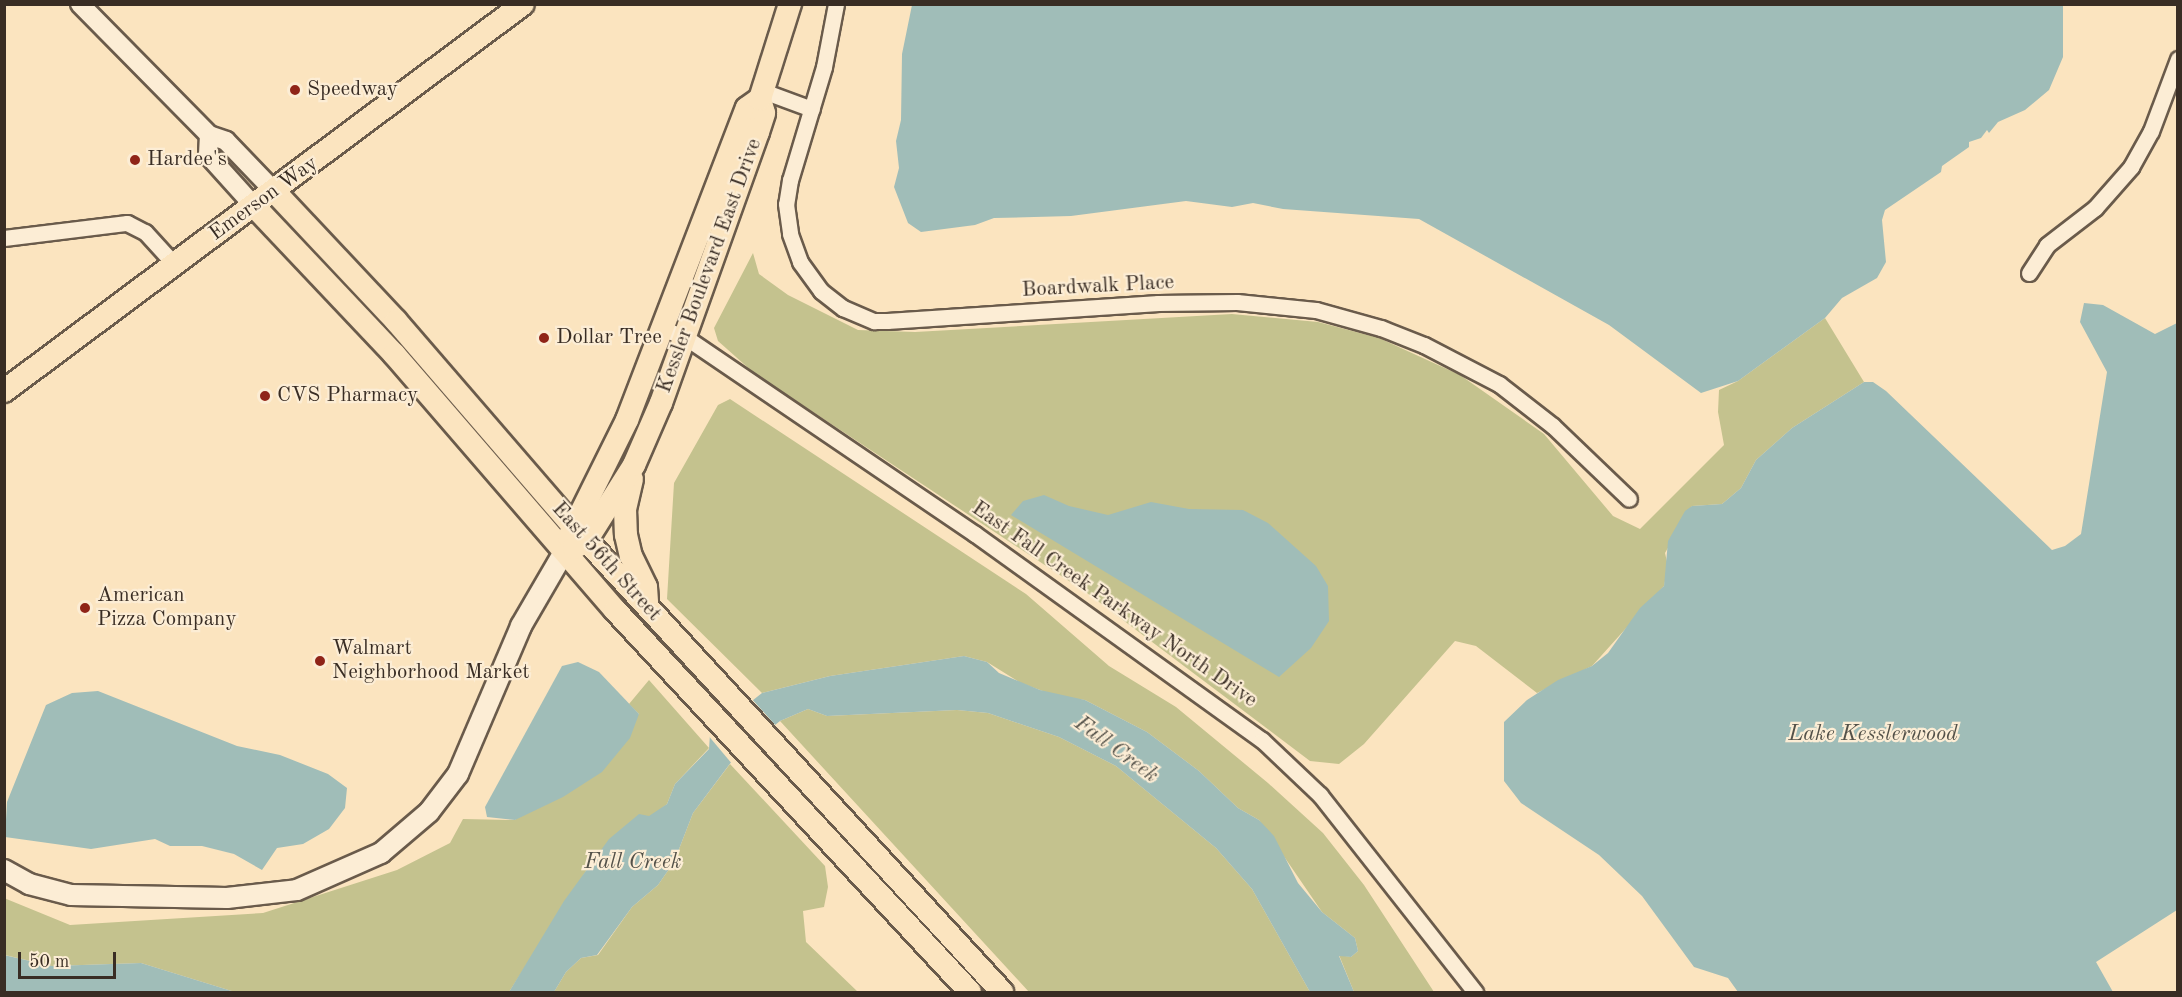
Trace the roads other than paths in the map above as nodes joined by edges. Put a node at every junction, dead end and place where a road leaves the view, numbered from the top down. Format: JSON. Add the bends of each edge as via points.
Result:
{"nodes":[{"id":1,"x":80,"y":4,"type":"edge"},
{"id":2,"x":523,"y":4,"type":"edge"},
{"id":3,"x":790,"y":4,"type":"edge"},
{"id":4,"x":836,"y":4,"type":"edge"},
{"id":5,"x":2178,"y":59,"type":"edge"},
{"id":6,"x":762,"y":95,"type":"junction"},
{"id":7,"x":812,"y":109,"type":"junction"},
{"id":8,"x":209,"y":135,"type":"junction"},
{"id":9,"x":274,"y":191,"type":"junction"},
{"id":10,"x":255,"y":206,"type":"junction"},
{"id":11,"x":4,"y":238,"type":"edge"},
{"id":12,"x":175,"y":265,"type":"junction"},
{"id":13,"x":2029,"y":273,"type":"dead end"},
{"id":14,"x":663,"y":329,"type":"junction"},
{"id":15,"x":685,"y":337,"type":"junction"},
{"id":16,"x":4,"y":391,"type":"edge"},
{"id":17,"x":634,"y":465,"type":"junction"},
{"id":18,"x":1629,"y":499,"type":"dead end"},
{"id":19,"x":579,"y":533,"type":"junction"},
{"id":20,"x":564,"y":552,"type":"junction"},
{"id":21,"x":647,"y":607,"type":"junction"},
{"id":22,"x":4,"y":870,"type":"edge"},
{"id":23,"x":970,"y":993,"type":"edge"},
{"id":24,"x":1002,"y":993,"type":"edge"},
{"id":25,"x":1475,"y":993,"type":"edge"}],
"edges":[{"from":1,"to":8,"type":"street","name":"East 56th Street"},
{"from":2,"to":9,"type":"main road","name":"Emerson Way"},
{"from":3,"to":6,"type":"main road","name":"Kessler Boulevard East Drive"},
{"from":4,"to":7,"type":"street","name":"Boardwalk Place"},
{"from":5,"to":13,"type":"street","via":[[2151,131],[2131,167],[2095,208],[2047,245]]},
{"from":6,"to":7,"type":"street"},
{"from":6,"to":14,"type":"main road","name":"Kessler Boulevard East Drive","via":[[747,108]]},
{"from":6,"to":15,"type":"main road","name":"Kessler Boulevard East Drive","via":[[764,113],[758,132]]},
{"from":7,"to":18,"type":"street","name":"Boardwalk Place","via":[[787,192],[789,234],[813,282],[856,315],[887,321],[1197,302],[1316,310],[1381,328],[1499,384],[1553,426]]},
{"from":8,"to":9,"type":"street","name":"East 56th Street","via":[[226,141]]},
{"from":8,"to":10,"type":"street","name":"East 56th Street","via":[[208,155]]},
{"from":9,"to":10,"type":"main road","name":"Emerson Way"},
{"from":9,"to":19,"type":"main road","name":"East 56th Street","via":[[396,321]]},
{"from":10,"to":12,"type":"main road","name":"Emerson Way"},
{"from":10,"to":20,"type":"main road","name":"East 56th Street","via":[[394,354]]},
{"from":11,"to":12,"type":"street","via":[[127,223],[145,232]]},
{"from":12,"to":16,"type":"main road","name":"Emerson Way"},
{"from":14,"to":15,"type":"street","name":"East Fall Creek Parkway North Drive"},
{"from":14,"to":19,"type":"main road","name":"Kessler Boulevard East Drive"},
{"from":15,"to":17,"type":"main road","name":"Kessler Boulevard East Drive"},
{"from":15,"to":25,"type":"street","name":"East Fall Creek Parkway North Drive","via":[[1028,571],[1262,740],[1320,795]]},
{"from":17,"to":19,"type":"main road","name":"Kessler Boulevard East Drive"},
{"from":17,"to":21,"type":"main road","via":[[625,527],[631,556],[646,587]]},
{"from":19,"to":20,"type":"main road","name":"Kessler Boulevard East Drive"},
{"from":19,"to":21,"type":"main road","name":"East 56th Street"},
{"from":20,"to":22,"type":"main road","via":[[521,627],[458,774],[417,824],[373,858],[297,890],[227,898],[71,895],[29,884]]},
{"from":20,"to":23,"type":"main road","name":"East 56th Street"},
{"from":21,"to":24,"type":"main road","name":"East 56th Street"}]}
